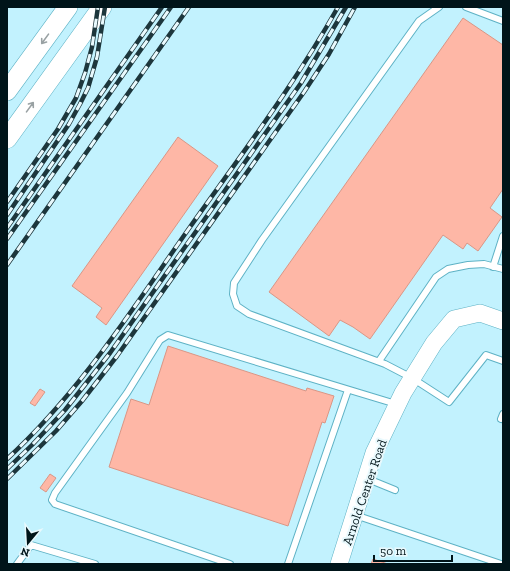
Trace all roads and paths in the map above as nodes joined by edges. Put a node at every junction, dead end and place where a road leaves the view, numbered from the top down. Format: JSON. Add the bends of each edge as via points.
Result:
{"nodes":[{"id":1,"x":68,"y":7,"type":"edge"},
{"id":2,"x":102,"y":7,"type":"edge"},
{"id":3,"x":439,"y":7,"type":"edge"},
{"id":4,"x":466,"y":7,"type":"edge"},
{"id":5,"x":503,"y":21,"type":"edge"},
{"id":6,"x":7,"y":91,"type":"edge"},
{"id":7,"x":7,"y":139,"type":"edge"},
{"id":8,"x":503,"y":236,"type":"edge"},
{"id":9,"x":493,"y":267,"type":"junction"},
{"id":10,"x":503,"y":270,"type":"edge"},
{"id":11,"x":503,"y":321,"type":"edge"},
{"id":12,"x":503,"y":361,"type":"edge"},
{"id":13,"x":379,"y":362,"type":"junction"},
{"id":14,"x":412,"y":378,"type":"junction"},
{"id":15,"x":348,"y":390,"type":"junction"},
{"id":16,"x":397,"y":405,"type":"junction"},
{"id":17,"x":366,"y":479,"type":"junction"},
{"id":18,"x":395,"y":490,"type":"dead end"},
{"id":19,"x":355,"y":515,"type":"junction"},
{"id":20,"x":17,"y":564,"type":"edge"},
{"id":21,"x":94,"y":564,"type":"edge"},
{"id":22,"x":230,"y":564,"type":"edge"},
{"id":23,"x":288,"y":564,"type":"edge"},
{"id":24,"x":339,"y":564,"type":"edge"},
{"id":25,"x":501,"y":564,"type":"edge"}],
"edges":[{"from":1,"to":6,"type":"main road","one_way":true},
{"from":7,"to":2,"type":"main road","one_way":true},
{"from":3,"to":13,"type":"lane","via":[[419,21],[234,283],[233,294],[237,306],[249,314]]},
{"from":4,"to":5,"type":"lane"},
{"from":8,"to":9,"type":"lane"},
{"from":9,"to":10,"type":"lane"},
{"from":9,"to":13,"type":"lane","via":[[484,264],[468,265],[448,269],[436,277]]},
{"from":11,"to":14,"type":"street","name":"Arnold Center Road","via":[[480,313],[454,319],[434,343]]},
{"from":12,"to":14,"type":"lane","via":[[486,355],[449,402]]},
{"from":13,"to":14,"type":"lane"},
{"from":14,"to":16,"type":"street","name":"Arnold Center Road"},
{"from":15,"to":16,"type":"lane"},
{"from":15,"to":22,"type":"lane","via":[[168,335],[160,340],[127,393],[52,500],[55,504]]},
{"from":15,"to":23,"type":"lane"},
{"from":16,"to":17,"type":"street","name":"Arnold Center Road","via":[[374,453]]},
{"from":17,"to":18,"type":"lane"},
{"from":17,"to":19,"type":"street","name":"Arnold Center Road"},
{"from":19,"to":24,"type":"street","name":"Arnold Center Road"},
{"from":19,"to":25,"type":"lane"},
{"from":20,"to":21,"type":"lane","via":[[31,545]]}]}
